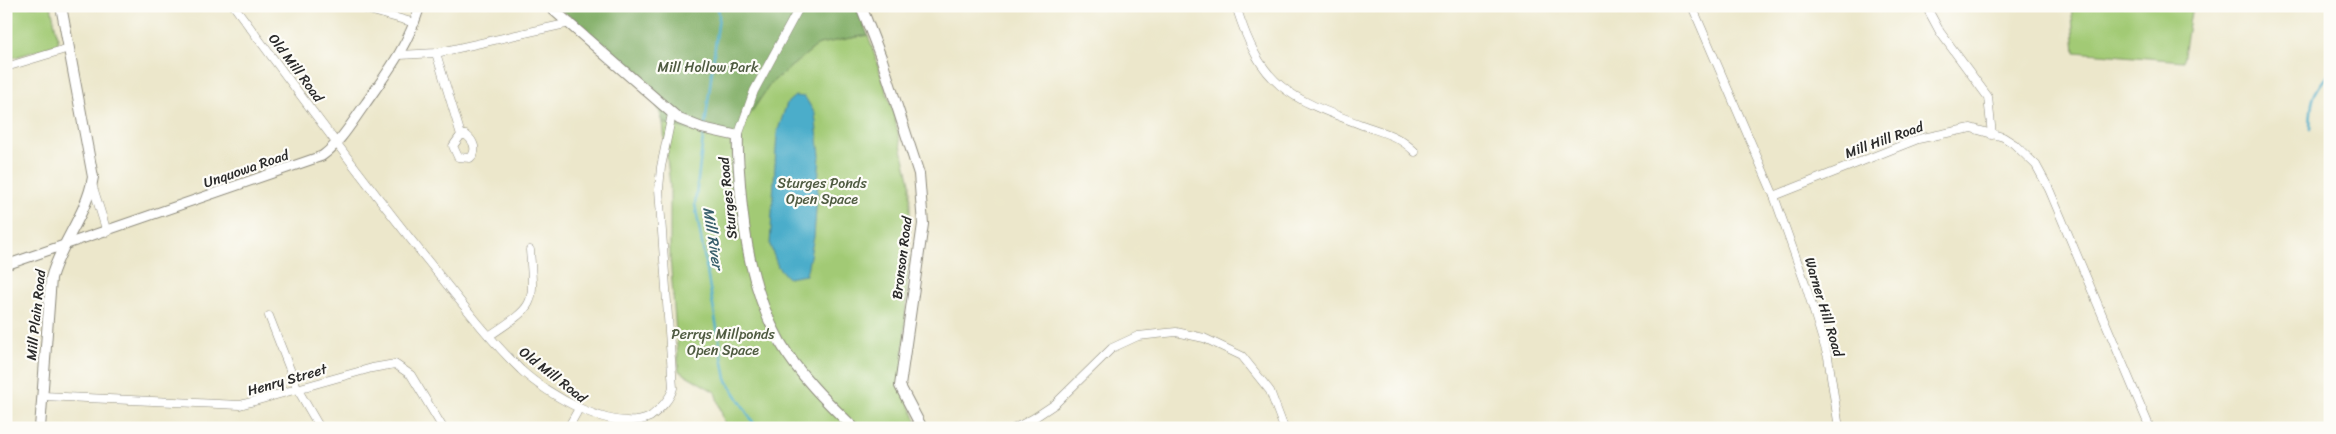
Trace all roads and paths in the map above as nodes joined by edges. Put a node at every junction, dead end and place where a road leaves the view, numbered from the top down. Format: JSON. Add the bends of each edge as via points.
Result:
{"nodes":[{"id":1,"x":61,"y":6,"type":"edge"},
{"id":2,"x":234,"y":6,"type":"edge"},
{"id":3,"x":355,"y":6,"type":"edge"},
{"id":4,"x":420,"y":6,"type":"edge"},
{"id":5,"x":550,"y":6,"type":"edge"},
{"id":6,"x":800,"y":6,"type":"edge"},
{"id":7,"x":861,"y":6,"type":"edge"},
{"id":8,"x":1236,"y":6,"type":"edge"},
{"id":9,"x":1692,"y":6,"type":"edge"},
{"id":10,"x":1926,"y":6,"type":"edge"},
{"id":11,"x":415,"y":22,"type":"junction"},
{"id":12,"x":570,"y":23,"type":"junction"},
{"id":13,"x":69,"y":48,"type":"junction"},
{"id":14,"x":436,"y":53,"type":"junction"},
{"id":15,"x":400,"y":55,"type":"junction"},
{"id":16,"x":6,"y":67,"type":"edge"},
{"id":17,"x":675,"y":117,"type":"junction"},
{"id":18,"x":1992,"y":134,"type":"junction"},
{"id":19,"x":461,"y":135,"type":"dead end"},
{"id":20,"x":738,"y":136,"type":"junction"},
{"id":21,"x":337,"y":144,"type":"junction"},
{"id":22,"x":1415,"y":152,"type":"dead end"},
{"id":23,"x":92,"y":184,"type":"junction"},
{"id":24,"x":1774,"y":196,"type":"junction"},
{"id":25,"x":107,"y":232,"type":"junction"},
{"id":26,"x":64,"y":246,"type":"junction"},
{"id":27,"x":530,"y":250,"type":"dead end"},
{"id":28,"x":6,"y":265,"type":"edge"},
{"id":29,"x":269,"y":316,"type":"dead end"},
{"id":30,"x":489,"y":336,"type":"junction"},
{"id":31,"x":298,"y":390,"type":"junction"},
{"id":32,"x":43,"y":396,"type":"junction"},
{"id":33,"x":577,"y":412,"type":"junction"},
{"id":34,"x":40,"y":428,"type":"edge"},
{"id":35,"x":320,"y":428,"type":"edge"},
{"id":36,"x":443,"y":428,"type":"edge"},
{"id":37,"x":568,"y":428,"type":"edge"},
{"id":38,"x":854,"y":428,"type":"edge"},
{"id":39,"x":922,"y":428,"type":"edge"},
{"id":40,"x":1014,"y":428,"type":"edge"},
{"id":41,"x":1284,"y":428,"type":"edge"},
{"id":42,"x":1839,"y":428,"type":"edge"},
{"id":43,"x":2150,"y":428,"type":"edge"}],
"edges":[{"from":1,"to":13,"type":"main road","name":"Mill Plain Road"},
{"from":2,"to":21,"type":"street","name":"Old Mill Road"},
{"from":3,"to":11,"type":"street"},
{"from":4,"to":11,"type":"street","name":"Unquowa Road"},
{"from":5,"to":12,"type":"main road"},
{"from":6,"to":20,"type":"street","via":[[754,91]]},
{"from":7,"to":39,"type":"main road","name":"Bronson Road","via":[[919,174],[922,224],[900,386]]},
{"from":8,"to":22,"type":"street","via":[[1255,55],[1283,88],[1311,106],[1402,140]]},
{"from":9,"to":24,"type":"street"},
{"from":10,"to":18,"type":"street","via":[[1940,32],[1988,97]]},
{"from":11,"to":15,"type":"street","name":"Unquowa Road"},
{"from":12,"to":14,"type":"street"},
{"from":12,"to":17,"type":"main road"},
{"from":13,"to":16,"type":"street"},
{"from":13,"to":23,"type":"main road","name":"Mill Plain Road","via":[[92,168]]},
{"from":14,"to":15,"type":"street"},
{"from":14,"to":19,"type":"street"},
{"from":15,"to":21,"type":"street","name":"Unquowa Road"},
{"from":17,"to":20,"type":"main road"},
{"from":17,"to":33,"type":"street","name":"Old Mill Road","via":[[660,167],[659,189],[672,391],[667,401],[651,416],[633,425],[599,421]]},
{"from":18,"to":24,"type":"street","name":"Mill Hill Road","via":[[1971,128],[1918,139]]},
{"from":18,"to":43,"type":"street","name":"Mill Hill Road","via":[[2014,144],[2036,165],[2049,189]]},
{"from":20,"to":38,"type":"main road","name":"Sturges Road","via":[[743,229],[766,314],[781,343],[817,392]]},
{"from":21,"to":25,"type":"street","name":"Unquowa Road","via":[[312,161]]},
{"from":21,"to":30,"type":"street","name":"Old Mill Road"},
{"from":23,"to":25,"type":"street","name":"Mill Plain Road"},
{"from":23,"to":26,"type":"main road","name":"Mill Plain Road"},
{"from":24,"to":42,"type":"street","name":"Warner Hill Road","via":[[1828,357]]},
{"from":25,"to":26,"type":"street","name":"Unquowa Road"},
{"from":26,"to":28,"type":"street","name":"Unquowa Road"},
{"from":26,"to":32,"type":"main road","name":"Mill Plain Road","via":[[51,278]]},
{"from":27,"to":30,"type":"street","via":[[533,287],[530,303],[518,316]]},
{"from":29,"to":31,"type":"street"},
{"from":30,"to":33,"type":"street","name":"Old Mill Road","via":[[523,371]]},
{"from":31,"to":32,"type":"street","name":"Henry Street","via":[[234,406]]},
{"from":31,"to":35,"type":"street"},
{"from":31,"to":36,"type":"street","name":"Henry Street","via":[[372,368],[398,365],[411,375]]},
{"from":32,"to":34,"type":"main road","name":"Mill Plain Road"},
{"from":33,"to":37,"type":"street"},
{"from":40,"to":41,"type":"street","via":[[1055,404],[1112,348],[1138,336],[1176,332],[1204,338],[1242,356],[1270,391]]}]}
